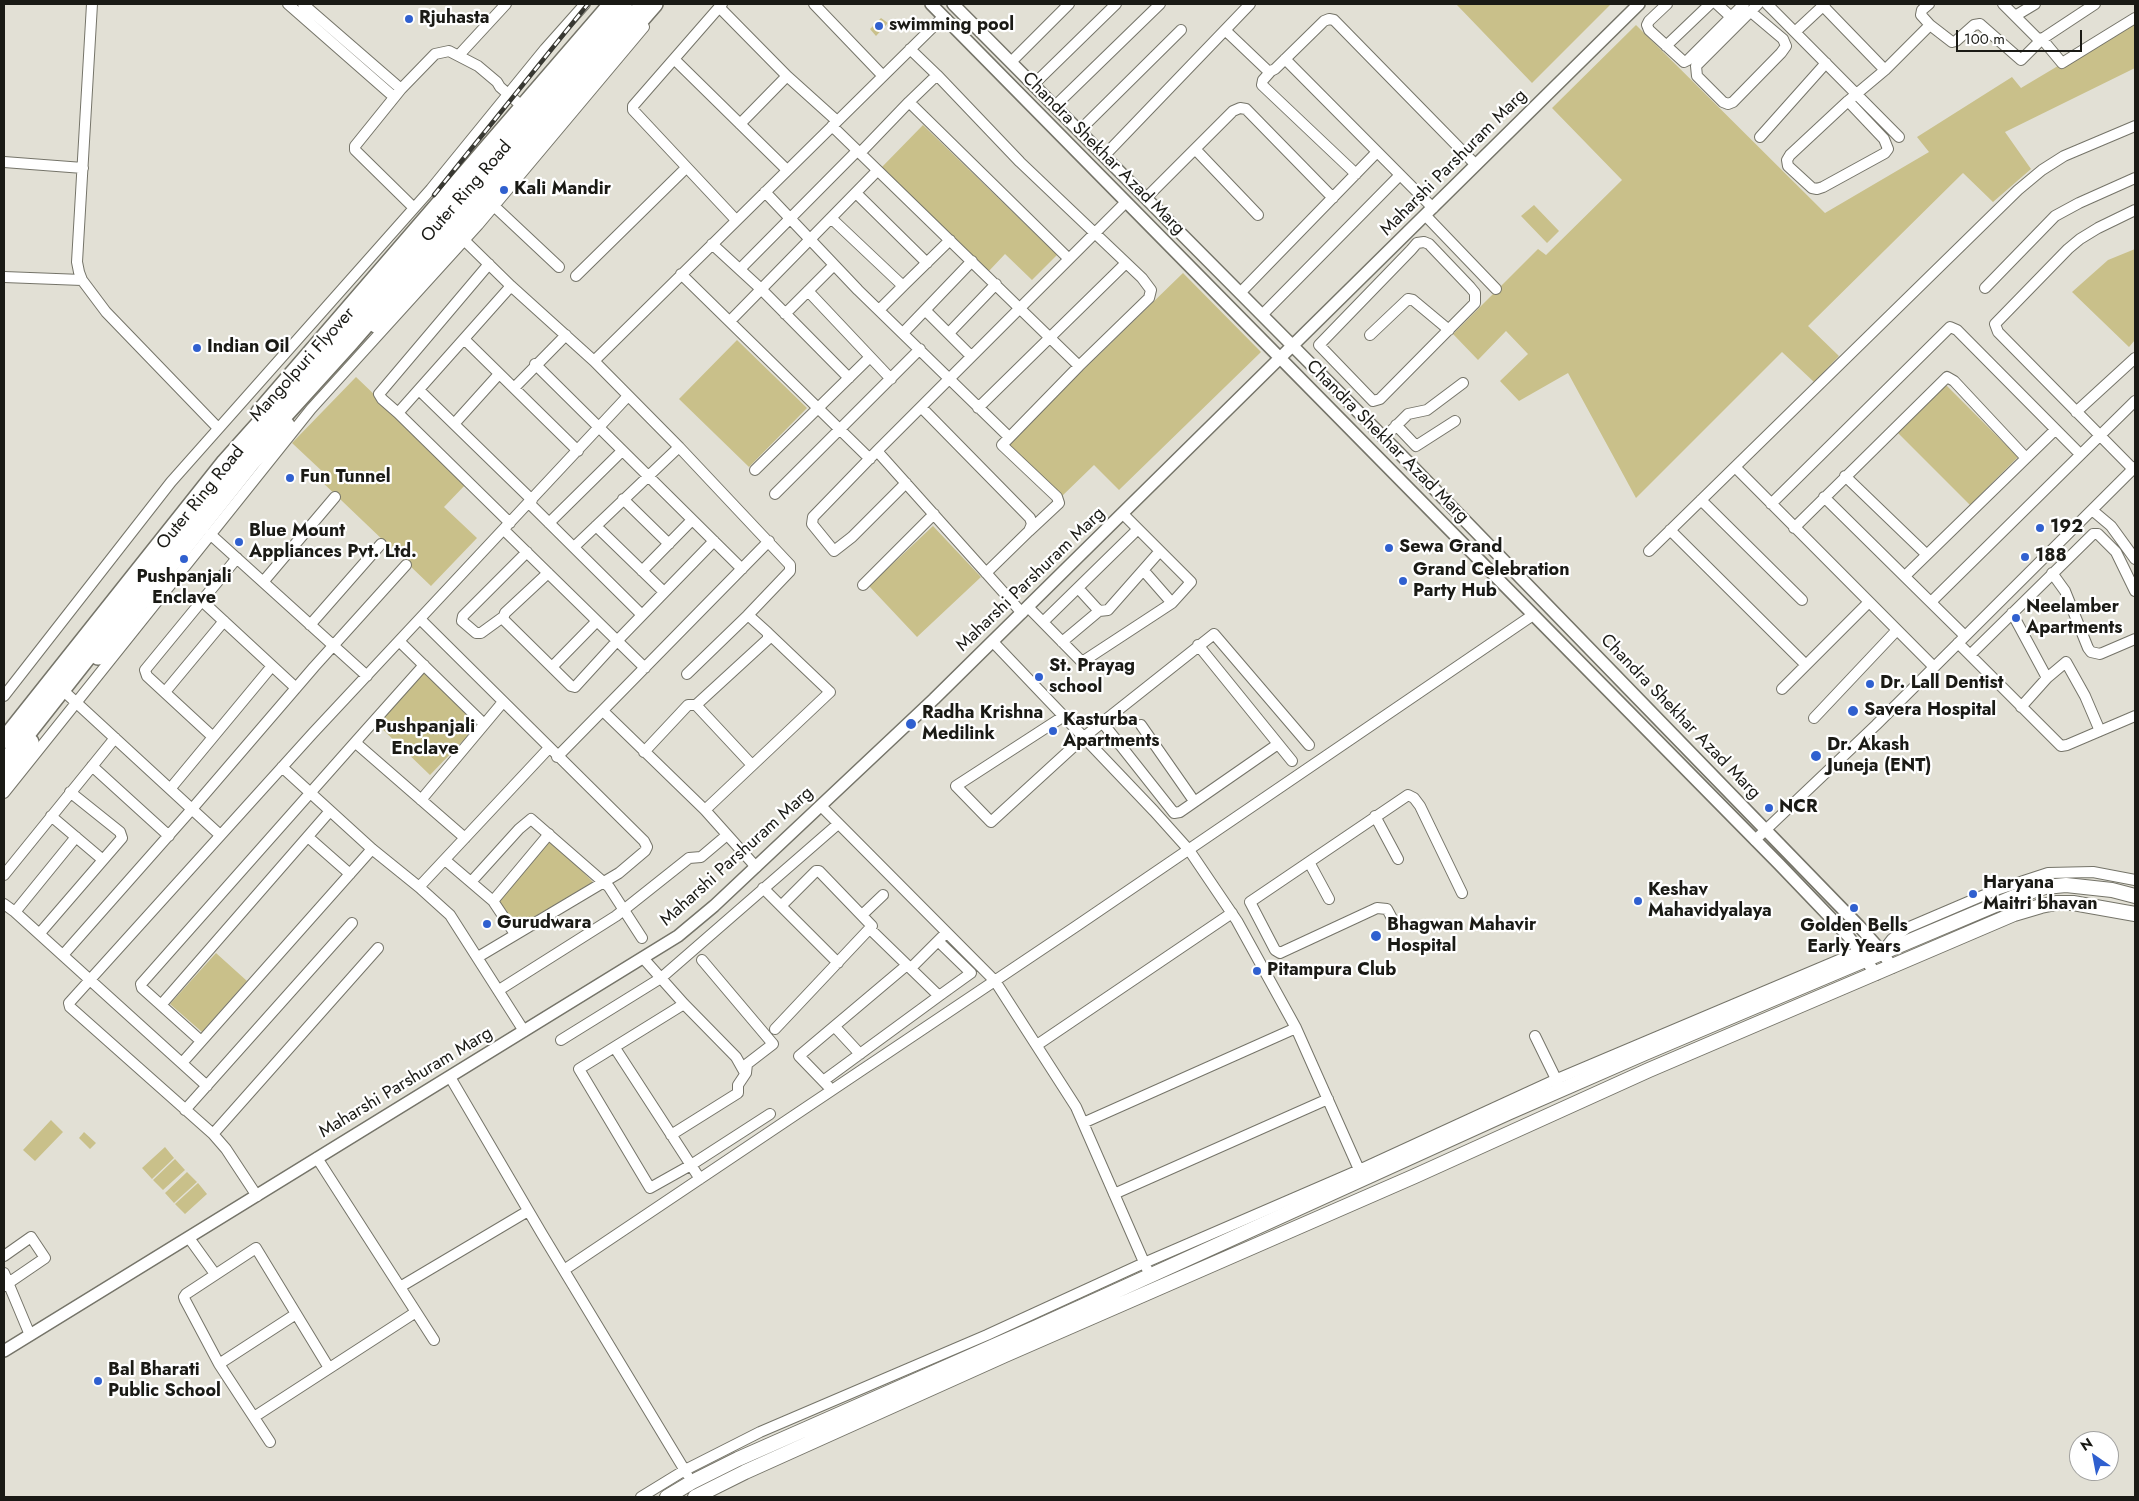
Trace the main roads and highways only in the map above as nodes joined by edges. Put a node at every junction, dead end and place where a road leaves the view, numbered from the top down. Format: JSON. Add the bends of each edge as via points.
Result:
{"nodes":[{"id":1,"x":611,"y":4,"type":"edge"},
{"id":2,"x":624,"y":4,"type":"edge"},
{"id":3,"x":644,"y":4,"type":"edge"},
{"id":4,"x":655,"y":4,"type":"edge"},
{"id":5,"x":4,"y":732,"type":"edge"},
{"id":6,"x":4,"y":740,"type":"edge"},
{"id":7,"x":4,"y":763,"type":"edge"},
{"id":8,"x":4,"y":777,"type":"edge"},
{"id":9,"x":2135,"y":896,"type":"edge"},
{"id":10,"x":2135,"y":914,"type":"edge"},
{"id":11,"x":1408,"y":1159,"type":"junction"},
{"id":12,"x":1415,"y":1176,"type":"junction"},
{"id":13,"x":668,"y":1497,"type":"edge"},
{"id":14,"x":695,"y":1497,"type":"edge"}],
"edges":[{"from":1,"to":5,"type":"main road","name":"Outer Ring Road","via":[[232,444]]},
{"from":2,"to":6,"type":"highway","name":"Mangolpuri Flyover","via":[[395,272],[225,462]]},
{"from":3,"to":7,"type":"highway","name":"Mangolpuri Flyover","via":[[350,343],[235,470]]},
{"from":4,"to":8,"type":"main road","name":"Outer Ring Road","via":[[410,287],[251,464],[72,699]]},
{"from":9,"to":11,"type":"main road","via":[[2066,885],[2045,887],[2014,897],[1882,952],[1863,955],[1559,1084]]},
{"from":10,"to":12,"type":"main road","via":[[2072,904],[2041,906],[2014,914],[1650,1070]]},
{"from":11,"to":12,"type":"main road"},
{"from":11,"to":13,"type":"main road","via":[[1361,1175],[688,1476]]},
{"from":12,"to":14,"type":"main road","via":[[1005,1355]]}]}
